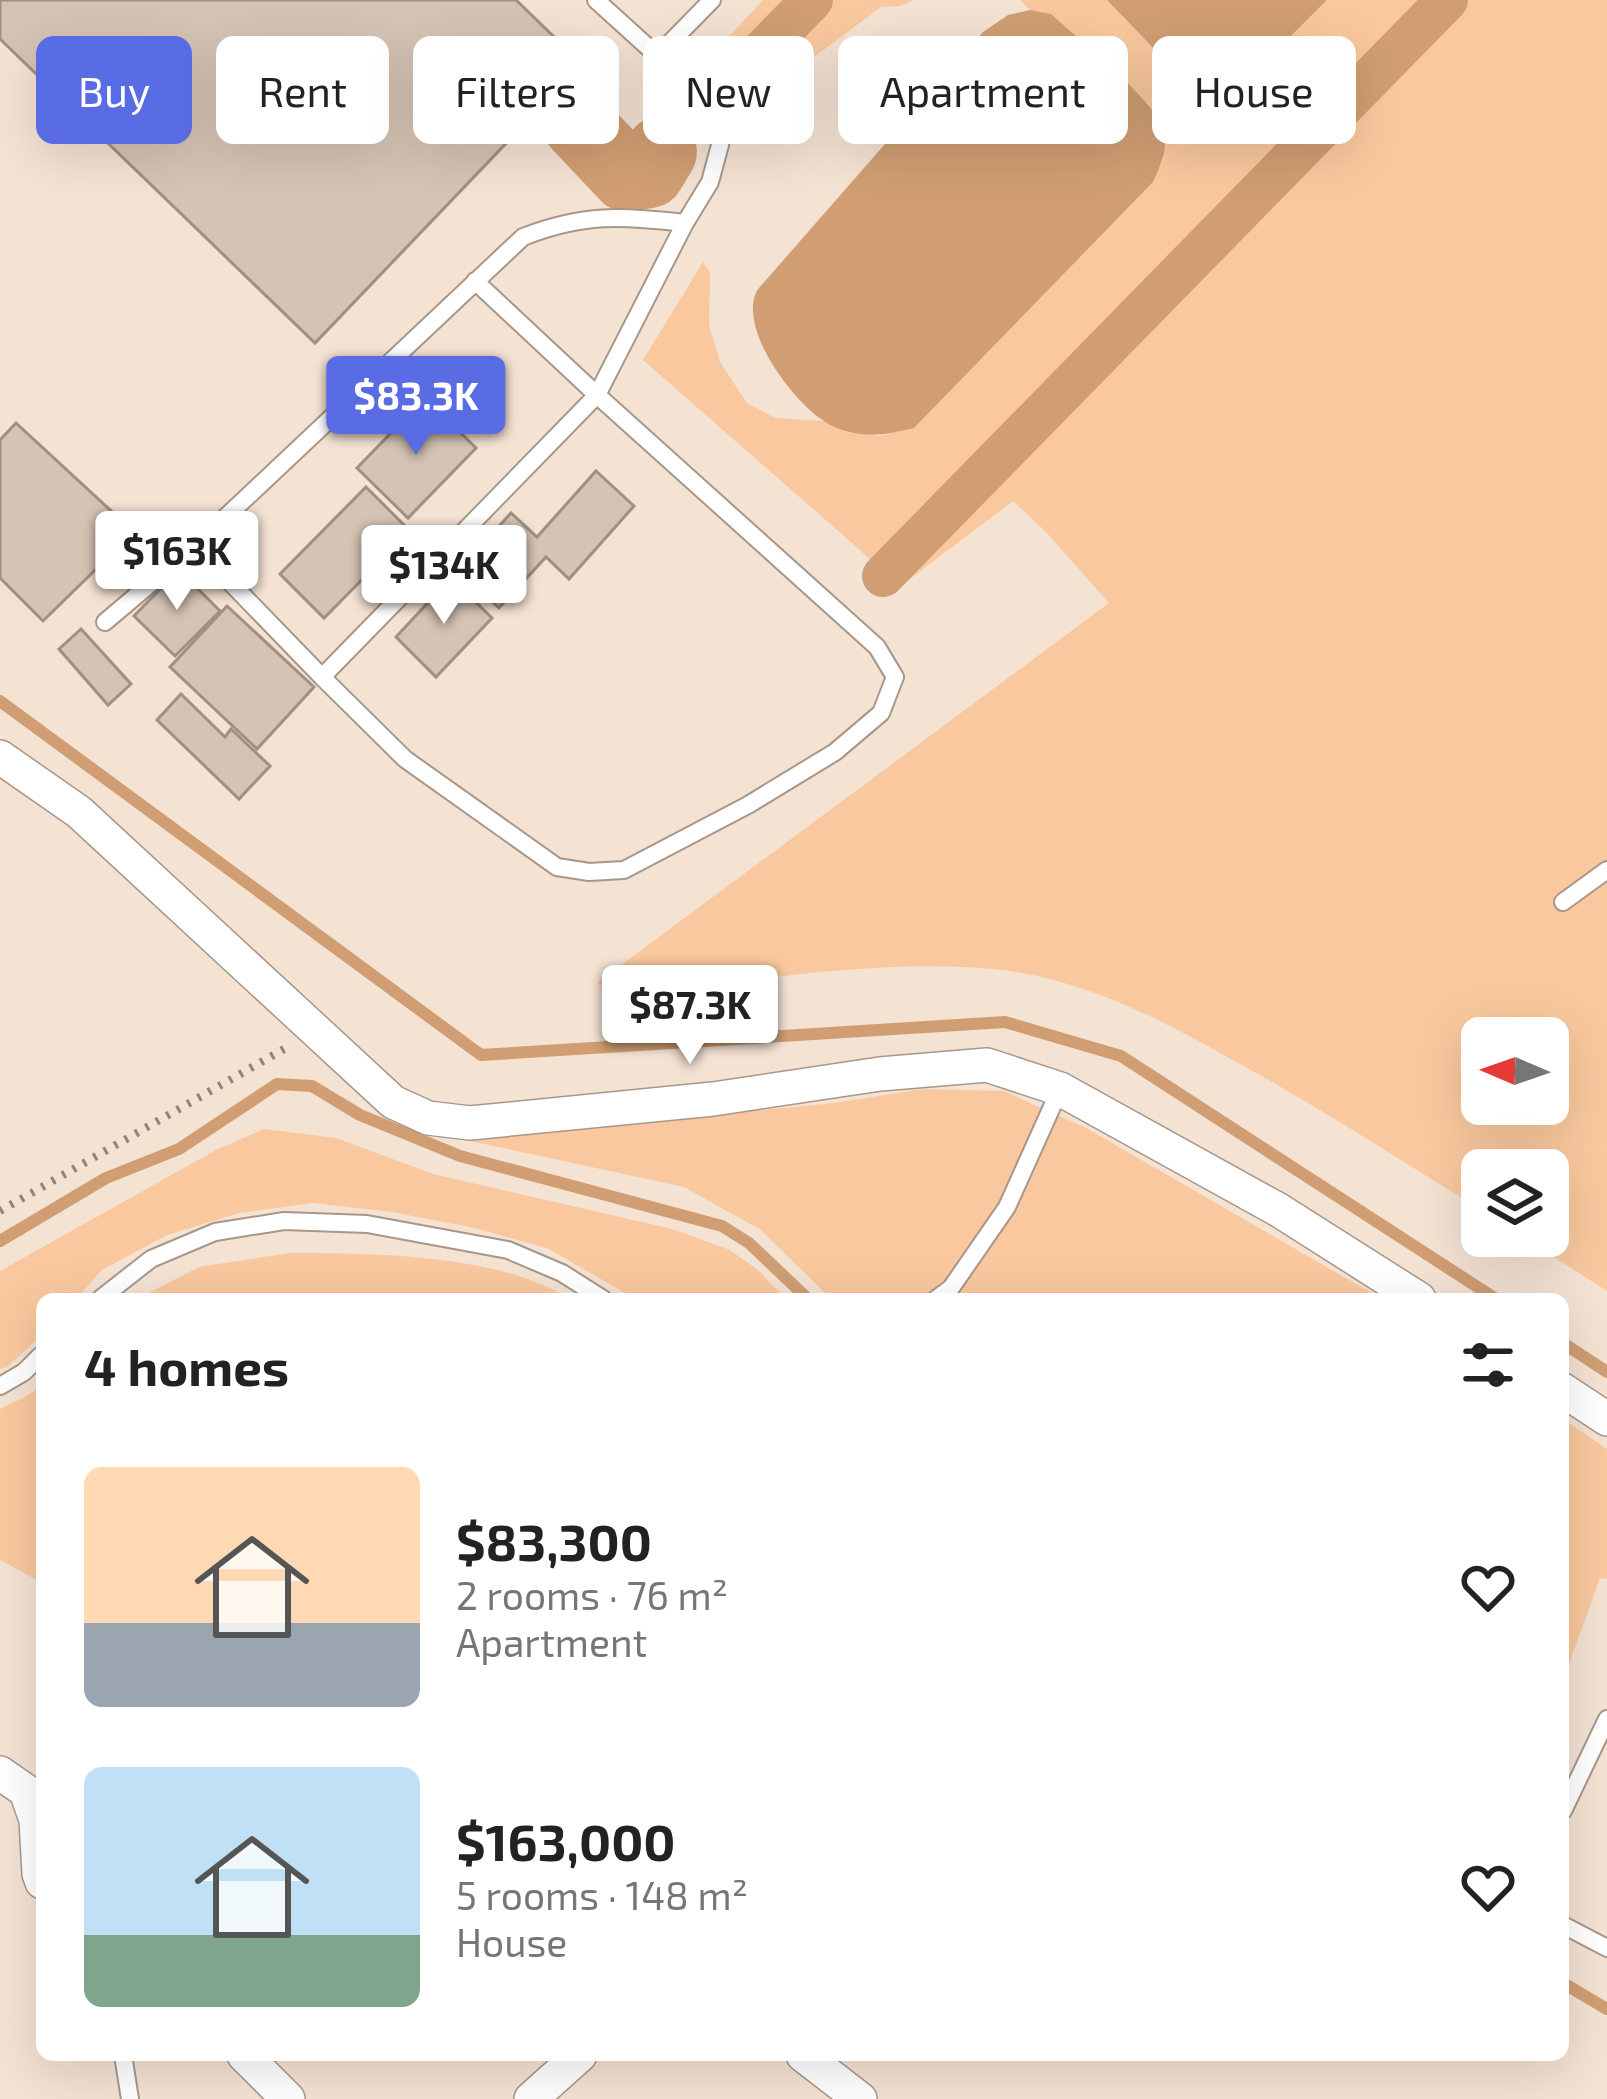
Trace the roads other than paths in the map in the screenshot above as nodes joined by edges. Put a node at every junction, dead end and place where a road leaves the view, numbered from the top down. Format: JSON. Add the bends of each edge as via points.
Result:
{"nodes":[{"id":1,"x":596,"y":0,"type":"edge"},
{"id":2,"x":712,"y":0,"type":"edge"},
{"id":3,"x":677,"y":36,"type":"edge"},
{"id":4,"x":643,"y":43,"type":"edge"},
{"id":5,"x":720,"y":144,"type":"edge"},
{"id":6,"x":685,"y":223,"type":"junction"},
{"id":7,"x":475,"y":281,"type":"junction"},
{"id":8,"x":597,"y":395,"type":"junction"},
{"id":9,"x":195,"y":546,"type":"junction"},
{"id":10,"x":104,"y":622,"type":"dead end"},
{"id":11,"x":322,"y":677,"type":"junction"},
{"id":12,"x":0,"y":757,"type":"edge"},
{"id":13,"x":1607,"y":870,"type":"edge"},
{"id":14,"x":1563,"y":902,"type":"dead end"},
{"id":15,"x":1060,"y":1089,"type":"junction"},
{"id":16,"x":108,"y":1293,"type":"edge"},
{"id":17,"x":594,"y":1293,"type":"edge"},
{"id":18,"x":944,"y":1293,"type":"edge"},
{"id":19,"x":1410,"y":1293,"type":"edge"},
{"id":20,"x":36,"y":1360,"type":"edge"},
{"id":21,"x":0,"y":1386,"type":"edge"},
{"id":22,"x":1569,"y":1394,"type":"edge"},
{"id":23,"x":1607,"y":1419,"type":"edge"},
{"id":24,"x":1607,"y":1719,"type":"edge"},
{"id":25,"x":0,"y":1773,"type":"edge"},
{"id":26,"x":1569,"y":1798,"type":"edge"},
{"id":27,"x":36,"y":1820,"type":"edge"},
{"id":28,"x":1569,"y":1928,"type":"edge"},
{"id":29,"x":1607,"y":1948,"type":"edge"},
{"id":30,"x":125,"y":2061,"type":"edge"},
{"id":31,"x":250,"y":2061,"type":"edge"},
{"id":32,"x":573,"y":2061,"type":"edge"},
{"id":33,"x":810,"y":2061,"type":"edge"},
{"id":34,"x":130,"y":2099,"type":"edge"},
{"id":35,"x":288,"y":2099,"type":"edge"},
{"id":36,"x":531,"y":2099,"type":"edge"},
{"id":37,"x":860,"y":2099,"type":"edge"}],
"edges":[{"from":1,"to":4,"type":"lane"},
{"from":2,"to":3,"type":"lane"},
{"from":5,"to":6,"type":"lane","via":[[710,182]]},
{"from":6,"to":7,"type":"lane","via":[[558,223],[524,237]]},
{"from":6,"to":8,"type":"lane"},
{"from":7,"to":8,"type":"lane"},
{"from":7,"to":9,"type":"lane"},
{"from":8,"to":11,"type":"lane"},
{"from":8,"to":11,"type":"lane","via":[[877,647],[895,677],[881,713],[748,805],[624,870],[589,872],[557,867],[405,759]]},
{"from":9,"to":10,"type":"lane"},
{"from":9,"to":11,"type":"lane"},
{"from":12,"to":15,"type":"street","via":[[79,812],[393,1102],[428,1118],[470,1123],[713,1100],[987,1065]]},
{"from":13,"to":14,"type":"lane"},
{"from":15,"to":18,"type":"lane","via":[[1007,1207]]},
{"from":15,"to":19,"type":"street"},
{"from":16,"to":17,"type":"lane","via":[[151,1259],[215,1232],[284,1222],[368,1224],[508,1250]]},
{"from":20,"to":21,"type":"lane"},
{"from":22,"to":23,"type":"street"},
{"from":24,"to":26,"type":"lane"},
{"from":25,"to":27,"type":"street","via":[[26,1791]]},
{"from":28,"to":29,"type":"lane"},
{"from":30,"to":34,"type":"lane"},
{"from":31,"to":35,"type":"street"},
{"from":32,"to":36,"type":"street"},
{"from":33,"to":37,"type":"street"}]}
